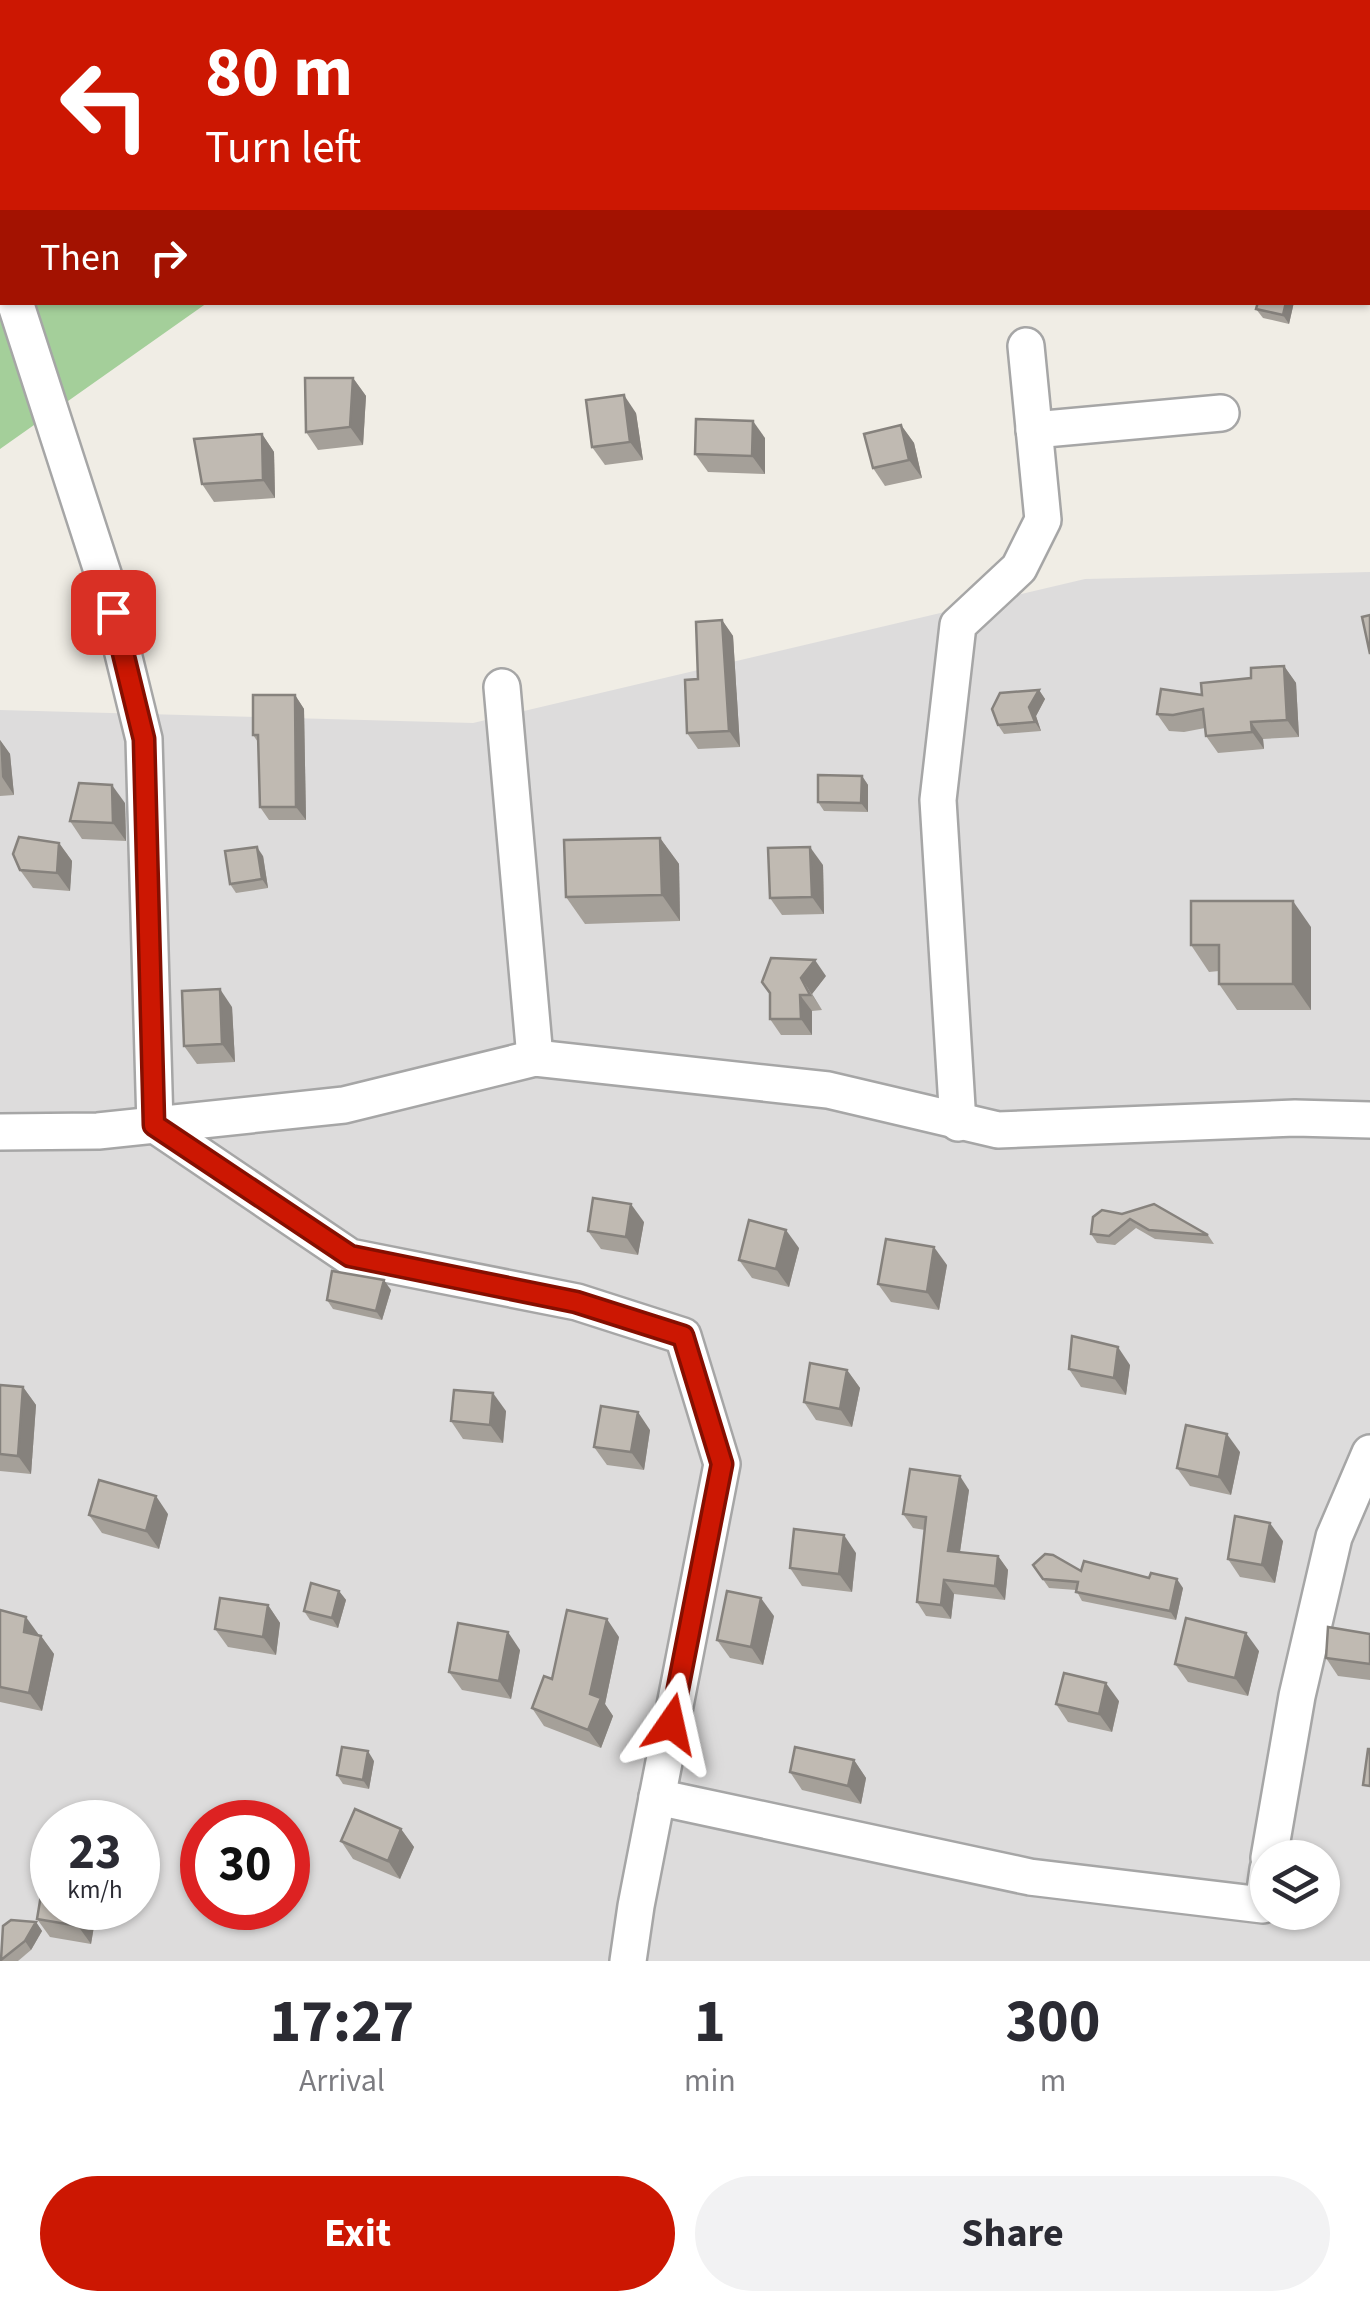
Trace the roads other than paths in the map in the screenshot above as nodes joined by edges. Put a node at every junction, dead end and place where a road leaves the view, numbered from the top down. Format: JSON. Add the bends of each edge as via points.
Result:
{"nodes":[{"id":1,"x":16,"y":305,"type":"edge"},
{"id":2,"x":1026,"y":346,"type":"dead end"},
{"id":3,"x":1221,"y":413,"type":"dead end"},
{"id":4,"x":1034,"y":430,"type":"junction"},
{"id":5,"x":502,"y":688,"type":"dead end"},
{"id":6,"x":535,"y":1058,"type":"junction"},
{"id":7,"x":1370,"y":1120,"type":"edge"},
{"id":8,"x":958,"y":1123,"type":"junction"},
{"id":9,"x":154,"y":1125,"type":"junction"},
{"id":10,"x":0,"y":1132,"type":"edge"},
{"id":11,"x":1370,"y":1453,"type":"edge"},
{"id":12,"x":656,"y":1798,"type":"junction"},
{"id":13,"x":1273,"y":1840,"type":"edge"},
{"id":14,"x":1250,"y":1903,"type":"edge"},
{"id":15,"x":628,"y":1961,"type":"edge"}],
"edges":[{"from":1,"to":9,"type":"street","via":[[105,580],[144,739]]},
{"from":2,"to":4,"type":"street"},
{"from":3,"to":4,"type":"street"},
{"from":4,"to":8,"type":"street","via":[[1043,520],[1019,568],[958,625],[938,800]]},
{"from":5,"to":6,"type":"street"},
{"from":6,"to":8,"type":"street","via":[[828,1090]]},
{"from":6,"to":9,"type":"street","via":[[344,1104]]},
{"from":7,"to":8,"type":"street","via":[[998,1130]]},
{"from":9,"to":10,"type":"street"},
{"from":9,"to":12,"type":"street","via":[[350,1256],[576,1302],[683,1336],[722,1464]]},
{"from":11,"to":13,"type":"street","via":[[1334,1536],[1296,1696]]},
{"from":12,"to":14,"type":"street","via":[[1030,1877]]},
{"from":12,"to":15,"type":"street"}]}
